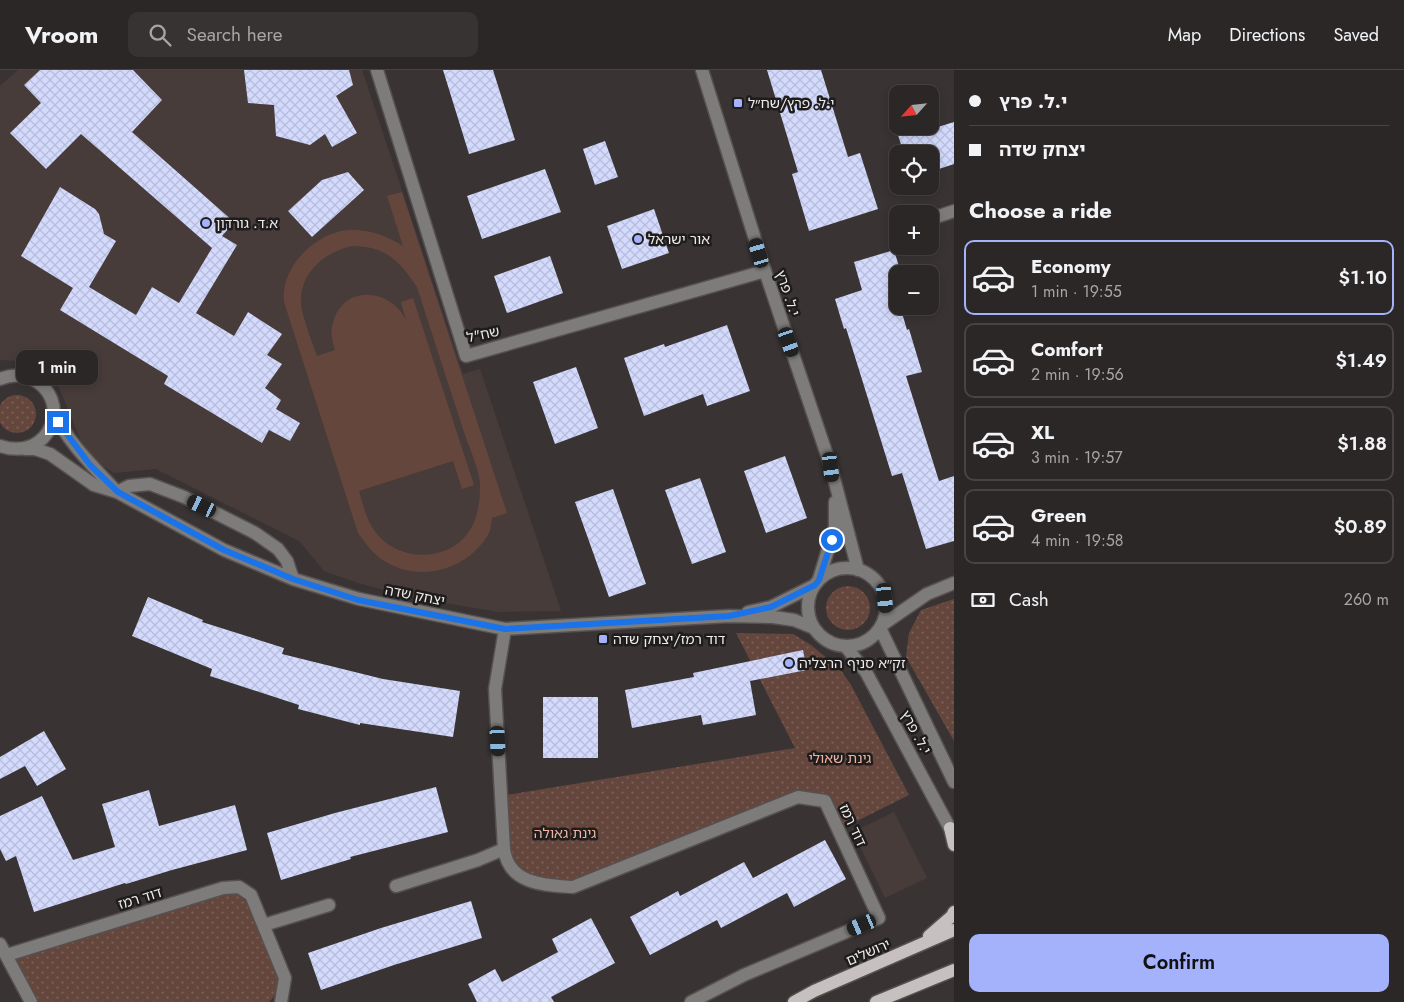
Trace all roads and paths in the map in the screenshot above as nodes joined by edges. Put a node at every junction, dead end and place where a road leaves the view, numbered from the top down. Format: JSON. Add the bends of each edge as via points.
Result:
{"nodes":[{"id":1,"x":377,"y":70,"type":"edge"},
{"id":2,"x":702,"y":70,"type":"edge"},
{"id":3,"x":954,"y":211,"type":"edge"},
{"id":4,"x":939,"y":216,"type":"edge"},
{"id":5,"x":765,"y":271,"type":"junction"},
{"id":6,"x":6,"y":375,"type":"edge"},
{"id":7,"x":0,"y":379,"type":"edge"},
{"id":8,"x":54,"y":412,"type":"junction"},
{"id":9,"x":0,"y":446,"type":"edge"},
{"id":10,"x":21,"y":449,"type":"junction"},
{"id":11,"x":0,"y":458,"type":"edge"},
{"id":12,"x":831,"y":467,"type":"junction"},
{"id":13,"x":118,"y":492,"type":"junction"},
{"id":14,"x":858,"y":570,"type":"junction"},
{"id":15,"x":293,"y":579,"type":"junction"},
{"id":16,"x":817,"y":583,"type":"junction"},
{"id":17,"x":954,"y":583,"type":"edge"},
{"id":18,"x":729,"y":616,"type":"junction"},
{"id":19,"x":881,"y":626,"type":"junction"},
{"id":20,"x":814,"y":628,"type":"junction"},
{"id":21,"x":505,"y":629,"type":"junction"},
{"id":22,"x":846,"y":647,"type":"junction"},
{"id":23,"x":954,"y":782,"type":"edge"},
{"id":24,"x":952,"y":832,"type":"edge"},
{"id":25,"x":954,"y":845,"type":"edge"},
{"id":26,"x":504,"y":849,"type":"junction"},
{"id":27,"x":396,"y":886,"type":"dead end"},
{"id":28,"x":329,"y":905,"type":"dead end"},
{"id":29,"x":954,"y":912,"type":"edge"},
{"id":30,"x":264,"y":925,"type":"junction"},
{"id":31,"x":954,"y":930,"type":"edge"},
{"id":32,"x":0,"y":944,"type":"edge"},
{"id":33,"x":912,"y":949,"type":"junction"},
{"id":34,"x":7,"y":955,"type":"junction"},
{"id":35,"x":954,"y":970,"type":"edge"},
{"id":36,"x":31,"y":1002,"type":"edge"},
{"id":37,"x":281,"y":1002,"type":"edge"},
{"id":38,"x":691,"y":1002,"type":"edge"},
{"id":39,"x":794,"y":1002,"type":"edge"},
{"id":40,"x":876,"y":1002,"type":"edge"}],
"edges":[{"from":1,"to":5,"type":"street","name":"שח\"ל","via":[[466,356]]},
{"from":2,"to":5,"type":"street","name":"י.ל. פרץ"},
{"from":3,"to":4,"type":"street"},
{"from":5,"to":12,"type":"street","name":"י.ל. פרץ"},
{"from":6,"to":7,"type":"street"},
{"from":6,"to":8,"type":"street","name":"יצחק שדה","via":[[25,376],[36,381],[52,400]]},
{"from":8,"to":10,"type":"street","via":[[46,436],[37,444]]},
{"from":8,"to":13,"type":"street","name":"יצחק שדה","via":[[78,450]]},
{"from":9,"to":10,"type":"street","name":"יצחק שדה"},
{"from":10,"to":11,"type":"street"},
{"from":10,"to":13,"type":"street","name":"יצחק שדה","via":[[50,454],[94,485]]},
{"from":12,"to":14,"type":"street","name":"י.ל. פרץ"},
{"from":12,"to":16,"type":"street","name":"י.ל. פרץ","via":[[835,527]]},
{"from":13,"to":15,"type":"street","name":"יצחק שדה","via":[[224,550]]},
{"from":13,"to":15,"type":"street","via":[[129,486],[150,484],[193,502],[255,533],[278,549],[287,560]]},
{"from":14,"to":16,"type":"street","via":[[837,569]]},
{"from":14,"to":19,"type":"street","via":[[876,580],[882,589],[886,609]]},
{"from":15,"to":21,"type":"street","name":"יצחק שדה","via":[[358,600]]},
{"from":16,"to":18,"type":"street","name":"יצחק שדה","via":[[771,607]]},
{"from":16,"to":20,"type":"street","via":[[808,607]]},
{"from":17,"to":19,"type":"street","via":[[927,594]]},
{"from":18,"to":20,"type":"street","name":"יצחק שדה","via":[[773,617],[794,620]]},
{"from":18,"to":21,"type":"street","name":"יצחק שדה"},
{"from":19,"to":22,"type":"street","via":[[866,642]]},
{"from":19,"to":23,"type":"street","name":"י.ל. פרץ"},
{"from":20,"to":22,"type":"street","via":[[831,643]]},
{"from":21,"to":26,"type":"street","name":"דוד רמז","via":[[495,689]]},
{"from":22,"to":24,"type":"street","name":"י.ל. פרץ","via":[[866,672]]},
{"from":24,"to":25,"type":"main road"},
{"from":26,"to":27,"type":"street"},
{"from":26,"to":38,"type":"street","name":"דוד רמז","via":[[505,858],[524,879],[573,887],[798,797],[825,801],[879,918],[744,975]]},
{"from":28,"to":30,"type":"street"},
{"from":29,"to":33,"type":"main road"},
{"from":30,"to":34,"type":"street","name":"דוד רמז","via":[[251,895],[239,887],[223,888]]},
{"from":30,"to":37,"type":"street","name":"דוד רמז","via":[[285,978]]},
{"from":31,"to":33,"type":"main road","name":"ירושלים"},
{"from":32,"to":34,"type":"street"},
{"from":33,"to":39,"type":"main road","name":"ירושלים"},
{"from":34,"to":36,"type":"street"},
{"from":35,"to":40,"type":"main road"}]}
